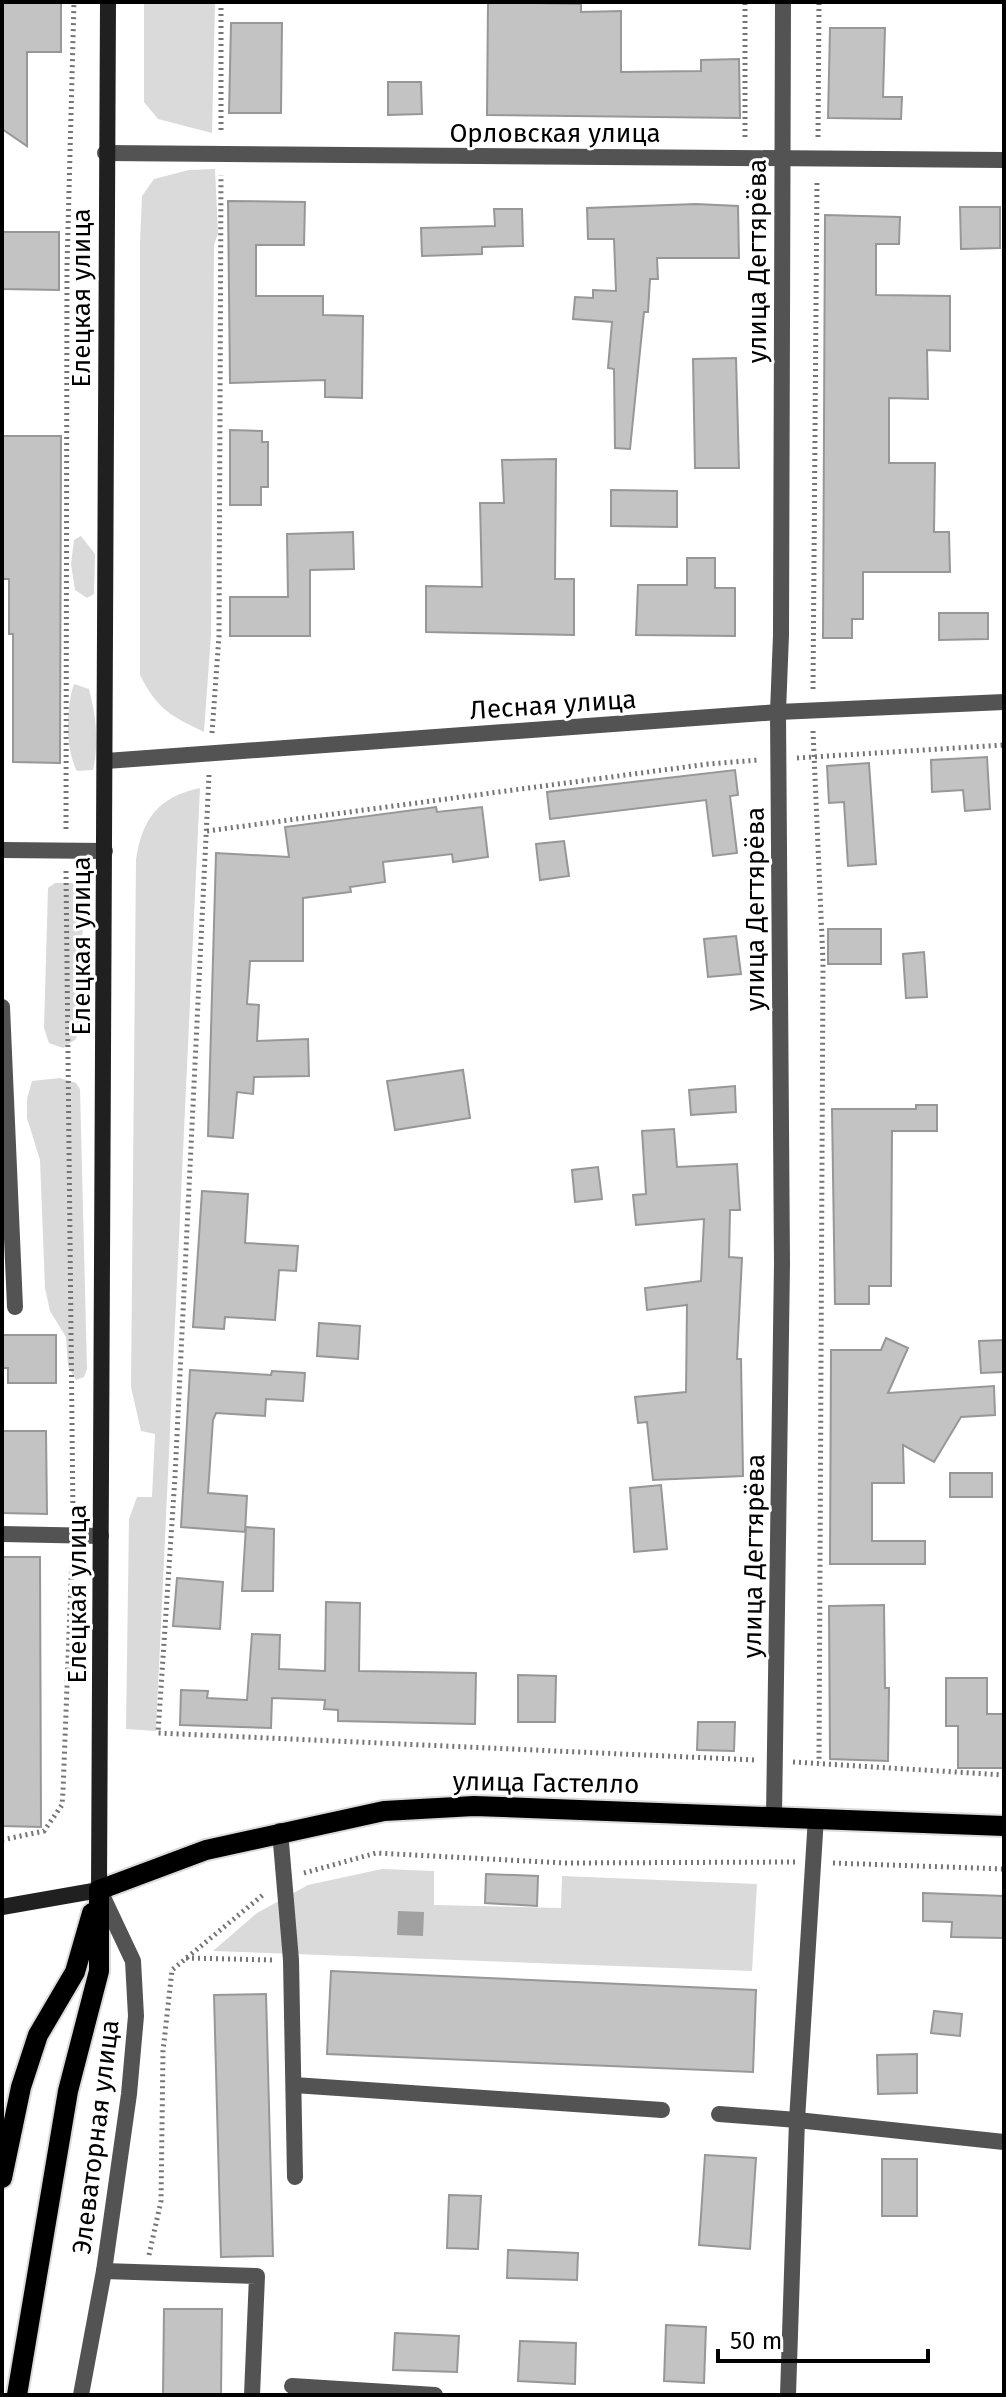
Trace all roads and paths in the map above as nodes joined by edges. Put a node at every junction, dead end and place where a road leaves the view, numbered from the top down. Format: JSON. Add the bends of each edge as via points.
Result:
{"nodes":[{"id":1,"x":74,"y":2,"type":"edge"},
{"id":2,"x":108,"y":2,"type":"edge"},
{"id":3,"x":221,"y":2,"type":"edge"},
{"id":4,"x":745,"y":2,"type":"edge"},
{"id":5,"x":783,"y":2,"type":"edge"},
{"id":6,"x":819,"y":2,"type":"edge"},
{"id":7,"x":105,"y":153,"type":"junction"},
{"id":8,"x":221,"y":154,"type":"junction"},
{"id":9,"x":745,"y":158,"type":"junction"},
{"id":10,"x":781,"y":158,"type":"junction"},
{"id":11,"x":818,"y":158,"type":"junction"},
{"id":12,"x":1004,"y":160,"type":"edge"},
{"id":13,"x":1004,"y":702,"type":"edge"},
{"id":14,"x":812,"y":711,"type":"junction"},
{"id":15,"x":778,"y":712,"type":"junction"},
{"id":16,"x":1004,"y":745,"type":"edge"},
{"id":17,"x":210,"y":754,"type":"junction"},
{"id":18,"x":814,"y":756,"type":"junction"},
{"id":19,"x":778,"y":759,"type":"junction"},
{"id":20,"x":106,"y":761,"type":"junction"},
{"id":21,"x":207,"y":831,"type":"junction"},
{"id":22,"x":2,"y":850,"type":"edge"},
{"id":23,"x":66,"y":851,"type":"junction"},
{"id":24,"x":105,"y":851,"type":"junction"},
{"id":25,"x":2,"y":1007,"type":"edge"},
{"id":26,"x":15,"y":1307,"type":"dead end"},
{"id":27,"x":2,"y":1534,"type":"edge"},
{"id":28,"x":73,"y":1535,"type":"junction"},
{"id":29,"x":101,"y":1536,"type":"junction"},
{"id":30,"x":775,"y":1761,"type":"junction"},
{"id":31,"x":819,"y":1763,"type":"junction"},
{"id":32,"x":1004,"y":1775,"type":"edge"},
{"id":33,"x":774,"y":1816,"type":"junction"},
{"id":34,"x":816,"y":1817,"type":"junction"},
{"id":35,"x":1004,"y":1826,"type":"edge"},
{"id":36,"x":280,"y":1831,"type":"junction"},
{"id":37,"x":2,"y":1840,"type":"edge"},
{"id":38,"x":814,"y":1862,"type":"junction"},
{"id":39,"x":1004,"y":1869,"type":"edge"},
{"id":40,"x":295,"y":1877,"type":"dead end"},
{"id":41,"x":273,"y":1889,"type":"dead end"},
{"id":42,"x":99,"y":1890,"type":"junction"},
{"id":43,"x":2,"y":1907,"type":"edge"},
{"id":44,"x":185,"y":1958,"type":"junction"},
{"id":45,"x":291,"y":1960,"type":"junction"},
{"id":46,"x":294,"y":2085,"type":"junction"},
{"id":47,"x":662,"y":2110,"type":"dead end"},
{"id":48,"x":719,"y":2114,"type":"dead end"},
{"id":49,"x":797,"y":2120,"type":"junction"},
{"id":50,"x":1004,"y":2142,"type":"edge"},
{"id":51,"x":295,"y":2177,"type":"dead end"},
{"id":52,"x":2,"y":2178,"type":"edge"},
{"id":53,"x":104,"y":2271,"type":"junction"},
{"id":54,"x":144,"y":2273,"type":"junction"},
{"id":55,"x":292,"y":2386,"type":"dead end"},
{"id":56,"x":17,"y":2395,"type":"edge"},
{"id":57,"x":81,"y":2395,"type":"edge"},
{"id":58,"x":252,"y":2395,"type":"edge"},
{"id":59,"x":435,"y":2395,"type":"edge"},
{"id":60,"x":788,"y":2395,"type":"edge"}],
"edges":[{"from":1,"to":23,"type":"path","via":[[67,267]]},
{"from":2,"to":7,"type":"main road","name":"Елецкая улица"},
{"from":3,"to":8,"type":"path"},
{"from":4,"to":9,"type":"path"},
{"from":5,"to":10,"type":"street","name":"улица Дегтярёва"},
{"from":6,"to":11,"type":"path"},
{"from":7,"to":8,"type":"street","name":"Орловская улица"},
{"from":7,"to":20,"type":"main road","name":"Елецкая улица"},
{"from":8,"to":9,"type":"street","name":"Орловская улица"},
{"from":8,"to":17,"type":"path","via":[[219,636]]},
{"from":9,"to":10,"type":"street","name":"Орловская улица"},
{"from":10,"to":11,"type":"street","name":"Орловская улица"},
{"from":10,"to":15,"type":"street","name":"улица Дегтярёва"},
{"from":11,"to":12,"type":"street","name":"Орловская улица"},
{"from":11,"to":14,"type":"path"},
{"from":13,"to":14,"type":"street","name":"Лесная улица"},
{"from":14,"to":15,"type":"street","name":"Лесная улица"},
{"from":14,"to":18,"type":"path"},
{"from":15,"to":17,"type":"street","name":"Лесная улица"},
{"from":15,"to":19,"type":"street","name":"улица Дегтярёва"},
{"from":16,"to":18,"type":"path"},
{"from":17,"to":20,"type":"street","name":"Лесная улица"},
{"from":17,"to":21,"type":"path"},
{"from":18,"to":19,"type":"path"},
{"from":18,"to":31,"type":"path","via":[[823,961]]},
{"from":19,"to":21,"type":"path"},
{"from":19,"to":30,"type":"street","name":"улица Дегтярёва","via":[[782,1263]]},
{"from":20,"to":24,"type":"main road","name":"Елецкая улица"},
{"from":21,"to":30,"type":"path","via":[[158,1733]]},
{"from":22,"to":23,"type":"street"},
{"from":23,"to":24,"type":"street"},
{"from":23,"to":28,"type":"path"},
{"from":24,"to":29,"type":"main road","name":"Елецкая улица"},
{"from":25,"to":26,"type":"street"},
{"from":27,"to":28,"type":"street"},
{"from":28,"to":29,"type":"street"},
{"from":28,"to":37,"type":"path","via":[[62,1805],[44,1831]]},
{"from":29,"to":42,"type":"main road","name":"Елецкая улица"},
{"from":30,"to":31,"type":"path"},
{"from":30,"to":33,"type":"street","name":"улица Дегтярёва"},
{"from":31,"to":32,"type":"path"},
{"from":33,"to":34,"type":"main road","name":"улица Гастелло"},
{"from":33,"to":36,"type":"main road","name":"улица Гастелло","via":[[474,1806],[384,1811]]},
{"from":34,"to":35,"type":"main road","name":"улица Гастелло"},
{"from":34,"to":38,"type":"street"},
{"from":36,"to":42,"type":"main road","name":"улица Гастелло","via":[[206,1850]]},
{"from":36,"to":45,"type":"street"},
{"from":38,"to":39,"type":"path"},
{"from":38,"to":40,"type":"path","via":[[565,1863],[376,1853]]},
{"from":38,"to":49,"type":"street"},
{"from":41,"to":44,"type":"path"},
{"from":42,"to":43,"type":"main road"},
{"from":42,"to":52,"type":"main road","via":[[75,1972],[34,2048]]},
{"from":42,"to":53,"type":"street","name":"Элеваторная улица","via":[[133,1961],[136,1990],[129,2094]]},
{"from":42,"to":56,"type":"main road","via":[[99,1971],[68,2091]]},
{"from":44,"to":45,"type":"path"},
{"from":44,"to":54,"type":"path","via":[[172,1970],[163,2051],[161,2201]]},
{"from":45,"to":46,"type":"street"},
{"from":46,"to":47,"type":"street"},
{"from":46,"to":51,"type":"street"},
{"from":48,"to":49,"type":"street"},
{"from":49,"to":50,"type":"street"},
{"from":49,"to":60,"type":"street"},
{"from":53,"to":54,"type":"street"},
{"from":53,"to":57,"type":"street","name":"Элеваторная улица"},
{"from":54,"to":58,"type":"street","via":[[257,2276]]},
{"from":55,"to":59,"type":"street"}]}
